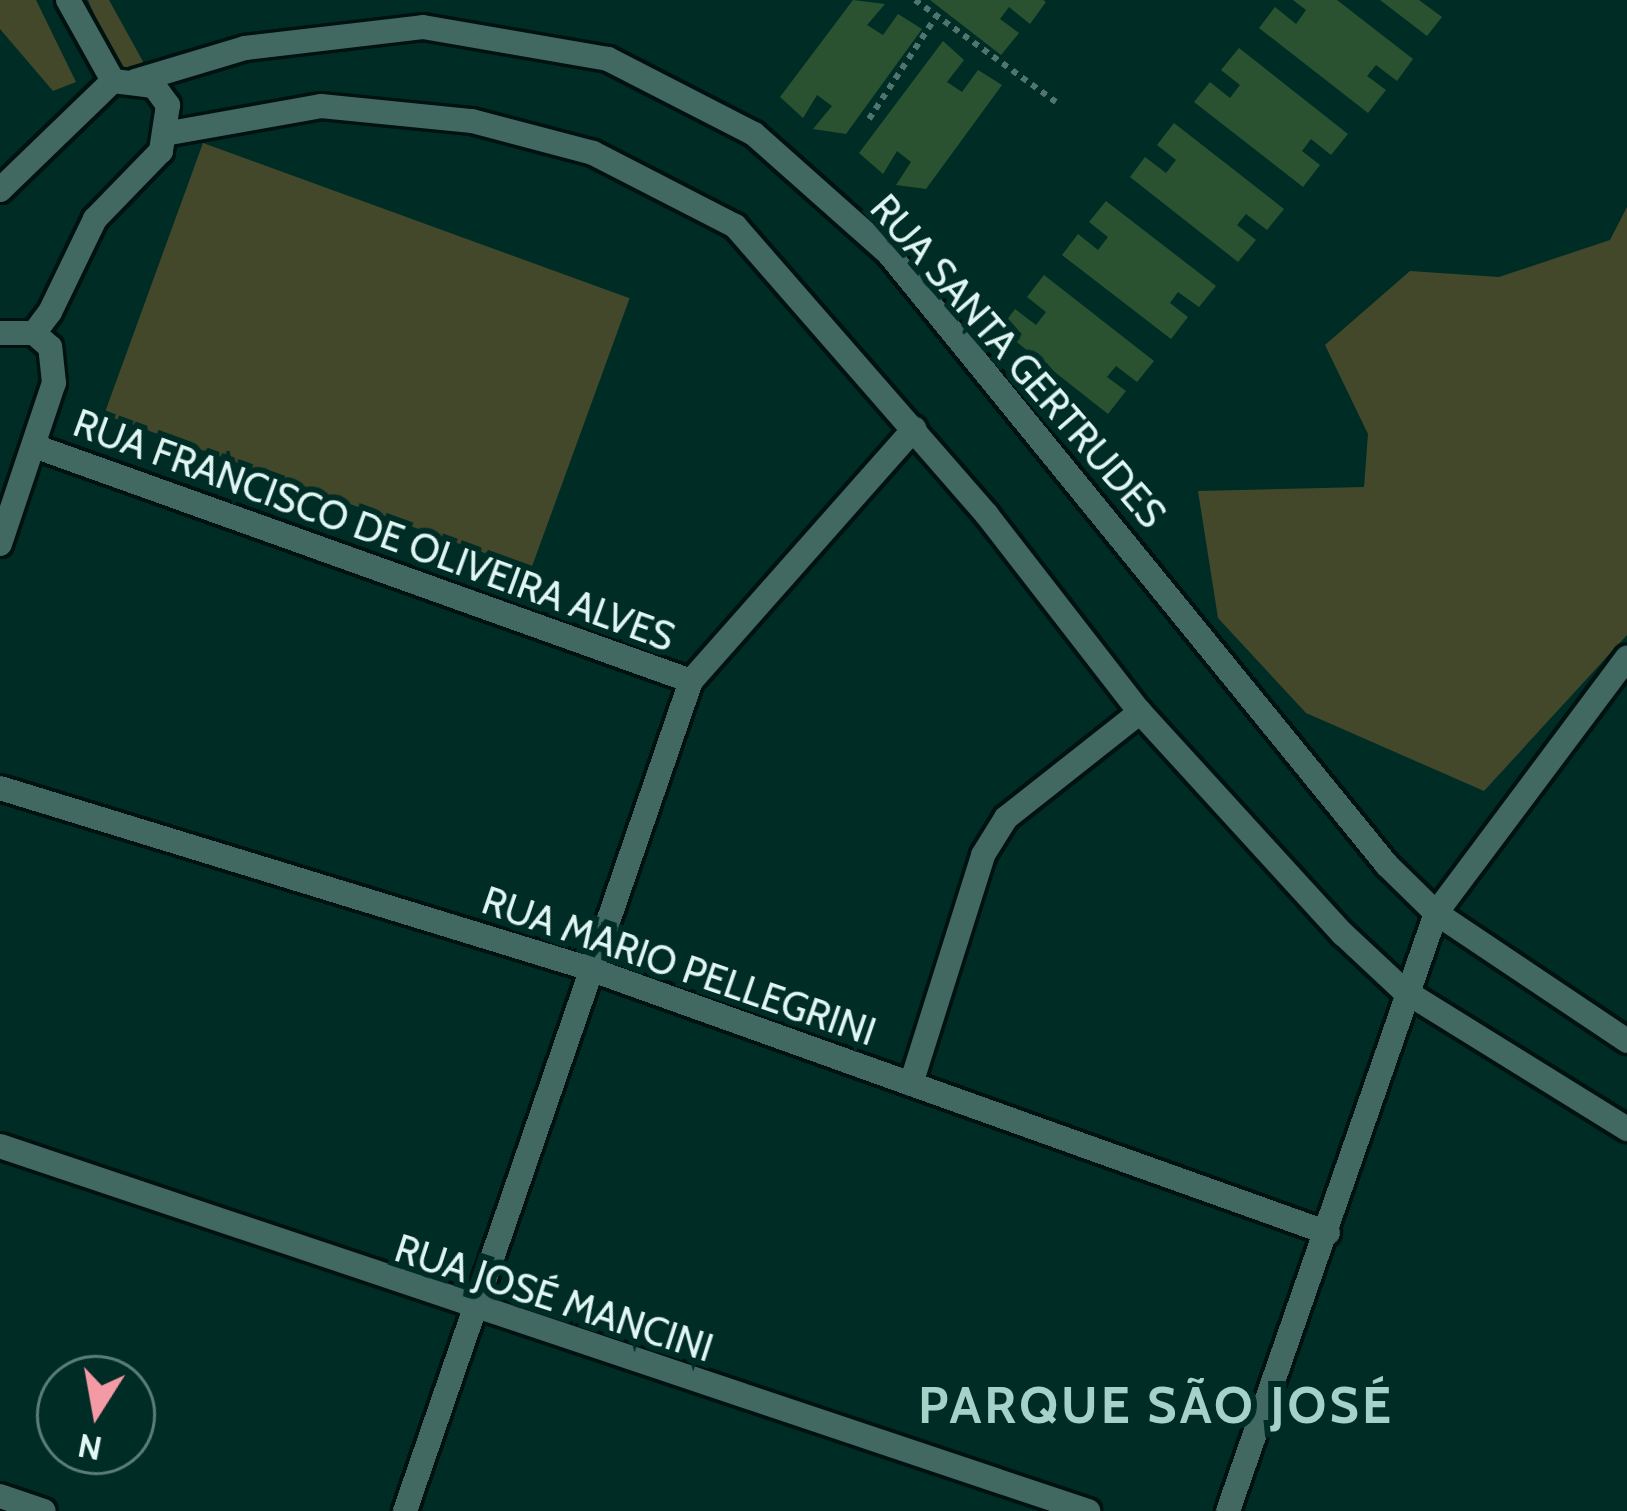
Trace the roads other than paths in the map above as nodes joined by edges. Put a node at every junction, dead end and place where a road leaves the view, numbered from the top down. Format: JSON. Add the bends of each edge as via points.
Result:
{"nodes":[{"id":1,"x":68,"y":0,"type":"edge"},
{"id":2,"x":124,"y":81,"type":"junction"},
{"id":3,"x":170,"y":133,"type":"junction"},
{"id":4,"x":0,"y":190,"type":"edge"},
{"id":5,"x":34,"y":333,"type":"junction"},
{"id":6,"x":1,"y":335,"type":"edge"},
{"id":7,"x":914,"y":429,"type":"junction"},
{"id":8,"x":34,"y":446,"type":"junction"},
{"id":9,"x":0,"y":544,"type":"edge"},
{"id":10,"x":1627,"y":658,"type":"edge"},
{"id":11,"x":691,"y":681,"type":"junction"},
{"id":12,"x":1141,"y":712,"type":"junction"},
{"id":13,"x":0,"y":788,"type":"edge"},
{"id":14,"x":1436,"y":913,"type":"junction"},
{"id":15,"x":584,"y":967,"type":"junction"},
{"id":16,"x":1402,"y":990,"type":"junction"},
{"id":17,"x":1627,"y":1040,"type":"edge"},
{"id":18,"x":910,"y":1084,"type":"junction"},
{"id":19,"x":1627,"y":1129,"type":"edge"},
{"id":20,"x":0,"y":1146,"type":"edge"},
{"id":21,"x":1328,"y":1233,"type":"junction"},
{"id":22,"x":474,"y":1310,"type":"junction"},
{"id":23,"x":0,"y":1496,"type":"edge"},
{"id":24,"x":44,"y":1511,"type":"edge"},
{"id":25,"x":405,"y":1511,"type":"edge"},
{"id":26,"x":1088,"y":1511,"type":"edge"},
{"id":27,"x":1228,"y":1511,"type":"edge"}],
"edges":[{"from":1,"to":2,"type":"street"},
{"from":2,"to":3,"type":"street","via":[[168,105]]},
{"from":2,"to":4,"type":"street"},
{"from":2,"to":14,"type":"street","name":"RUA SANTA GERTRUDES","via":[[264,44],[423,27],[608,58],[754,134],[889,254]]},
{"from":3,"to":5,"type":"street","via":[[95,219]]},
{"from":3,"to":7,"type":"street","via":[[321,106],[472,121],[592,153],[735,226]]},
{"from":5,"to":6,"type":"street"},
{"from":5,"to":8,"type":"street","via":[[55,367]]},
{"from":7,"to":11,"type":"street"},
{"from":7,"to":12,"type":"street"},
{"from":8,"to":9,"type":"street"},
{"from":8,"to":11,"type":"street","name":"RUA FRANCISCO DE OLIVEIRA ALVES"},
{"from":10,"to":14,"type":"street"},
{"from":11,"to":15,"type":"street"},
{"from":12,"to":16,"type":"street"},
{"from":12,"to":18,"type":"street","via":[[1006,818],[982,855]]},
{"from":13,"to":15,"type":"street","name":"RUA MARIO PELLEGRINI"},
{"from":14,"to":16,"type":"street"},
{"from":14,"to":17,"type":"street","name":"RUA SANTA GERTRUDES"},
{"from":15,"to":18,"type":"street","name":"RUA MARIO PELLEGRINI"},
{"from":15,"to":22,"type":"street"},
{"from":16,"to":19,"type":"street"},
{"from":16,"to":21,"type":"street"},
{"from":18,"to":21,"type":"street","name":"RUA MARIO PELLEGRINI"},
{"from":20,"to":22,"type":"street","name":"RUA JOSÉ MANCINI"},
{"from":21,"to":27,"type":"street"},
{"from":22,"to":25,"type":"street"},
{"from":22,"to":26,"type":"street","name":"RUA JOSÉ MANCINI"},
{"from":23,"to":24,"type":"street"}]}
